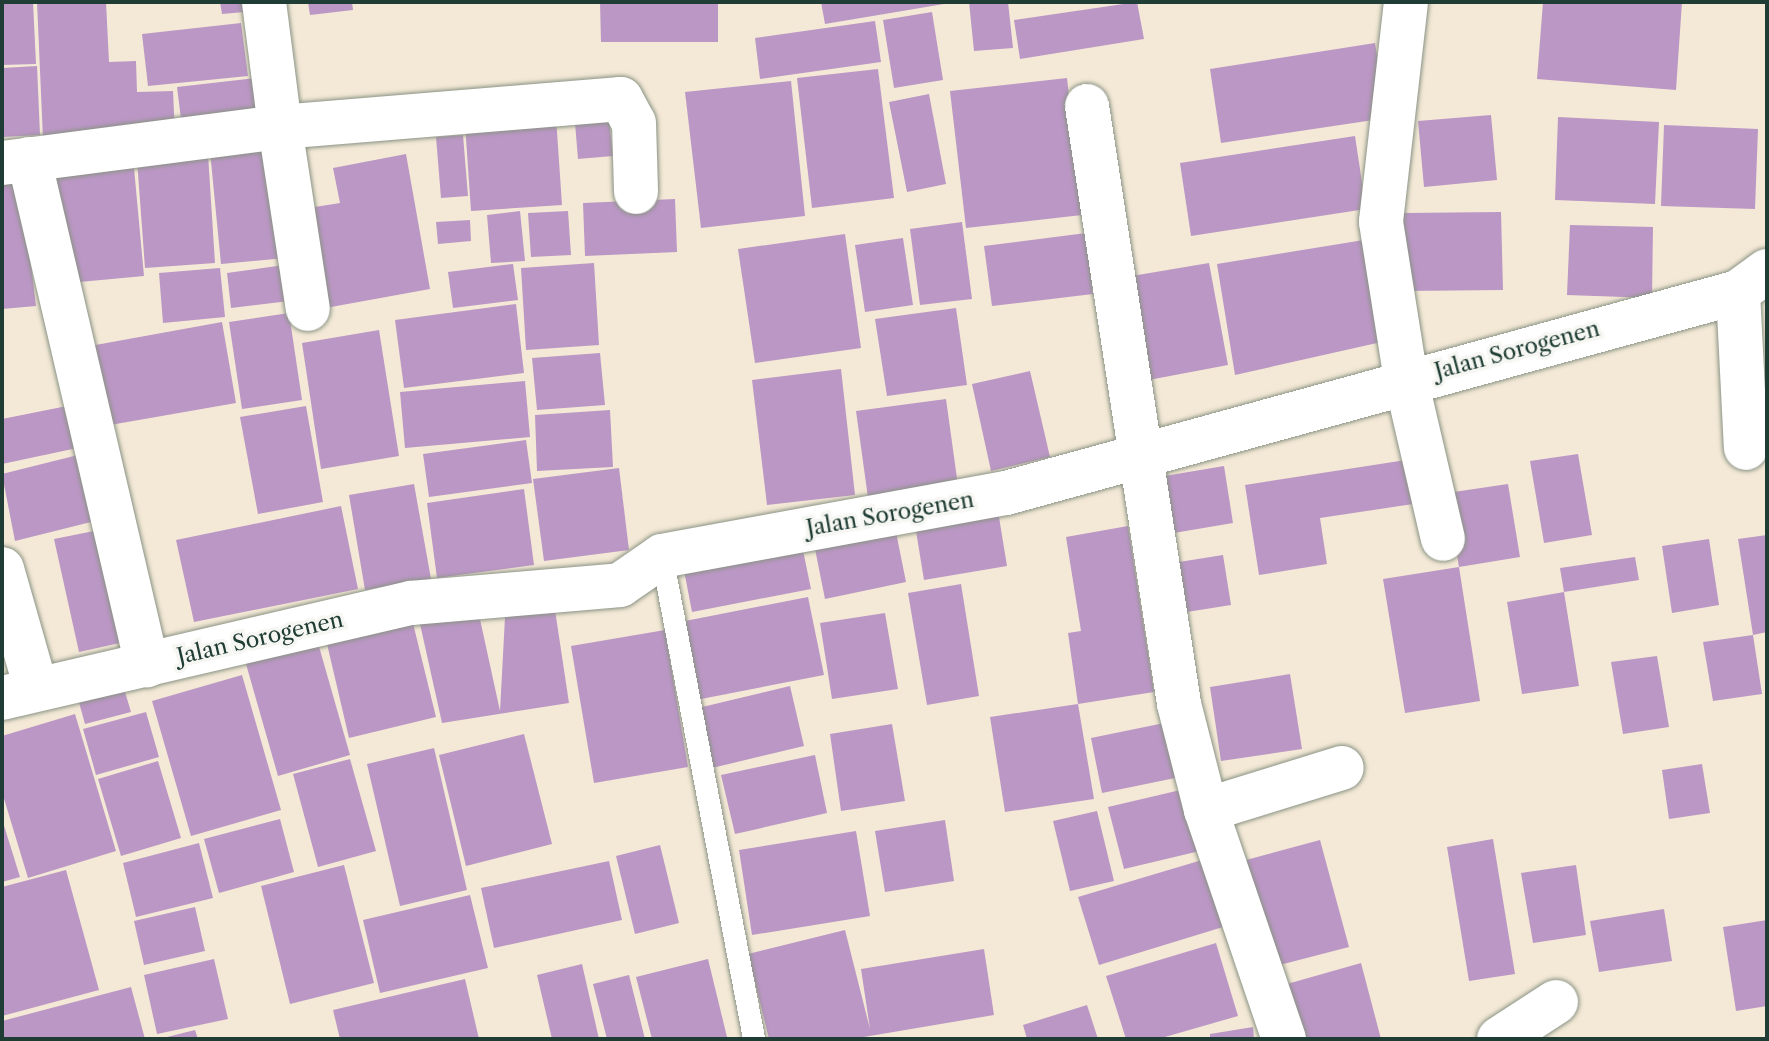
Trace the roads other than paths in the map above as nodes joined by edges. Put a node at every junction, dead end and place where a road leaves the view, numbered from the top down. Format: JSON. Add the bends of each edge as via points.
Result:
{"nodes":[{"id":1,"x":264,"y":2,"type":"edge"},
{"id":2,"x":1406,"y":2,"type":"edge"},
{"id":3,"x":1087,"y":106,"type":"dead end"},
{"id":4,"x":280,"y":127,"type":"junction"},
{"id":5,"x":15,"y":161,"type":"edge"},
{"id":6,"x":636,"y":192,"type":"dead end"},
{"id":7,"x":1752,"y":282,"type":"edge"},
{"id":8,"x":308,"y":309,"type":"dead end"},
{"id":9,"x":1406,"y":380,"type":"junction"},
{"id":10,"x":1746,"y":448,"type":"dead end"},
{"id":11,"x":1139,"y":453,"type":"junction"},
{"id":12,"x":1443,"y":539,"type":"dead end"},
{"id":13,"x":662,"y":556,"type":"junction"},
{"id":14,"x":2,"y":569,"type":"edge"},
{"id":15,"x":147,"y":665,"type":"junction"},
{"id":16,"x":19,"y":693,"type":"edge"},
{"id":17,"x":1342,"y":768,"type":"dead end"},
{"id":18,"x":1206,"y":810,"type":"junction"},
{"id":19,"x":1556,"y":1002,"type":"dead end"},
{"id":20,"x":754,"y":1039,"type":"edge"},
{"id":21,"x":1284,"y":1039,"type":"edge"},
{"id":22,"x":1499,"y":1039,"type":"edge"}],
"edges":[{"from":1,"to":4,"type":"street"},
{"from":2,"to":9,"type":"street","via":[[1381,222]]},
{"from":3,"to":11,"type":"street"},
{"from":4,"to":5,"type":"street"},
{"from":4,"to":6,"type":"street","via":[[621,99],[634,123]]},
{"from":4,"to":8,"type":"street"},
{"from":5,"to":15,"type":"street"},
{"from":7,"to":9,"type":"street","name":"Jalan Sorogenen"},
{"from":7,"to":10,"type":"street"},
{"from":9,"to":11,"type":"street","name":"Jalan Sorogenen"},
{"from":9,"to":12,"type":"street"},
{"from":11,"to":13,"type":"street","name":"Jalan Sorogenen","via":[[1006,493]]},
{"from":11,"to":18,"type":"street","via":[[1179,704]]},
{"from":13,"to":15,"type":"street","name":"Jalan Sorogenen","via":[[620,585],[411,603]]},
{"from":13,"to":20,"type":"lane"},
{"from":14,"to":16,"type":"street"},
{"from":15,"to":16,"type":"street","name":"Jalan Sorogenen"},
{"from":17,"to":18,"type":"street"},
{"from":18,"to":21,"type":"street"},
{"from":19,"to":22,"type":"street"}]}
